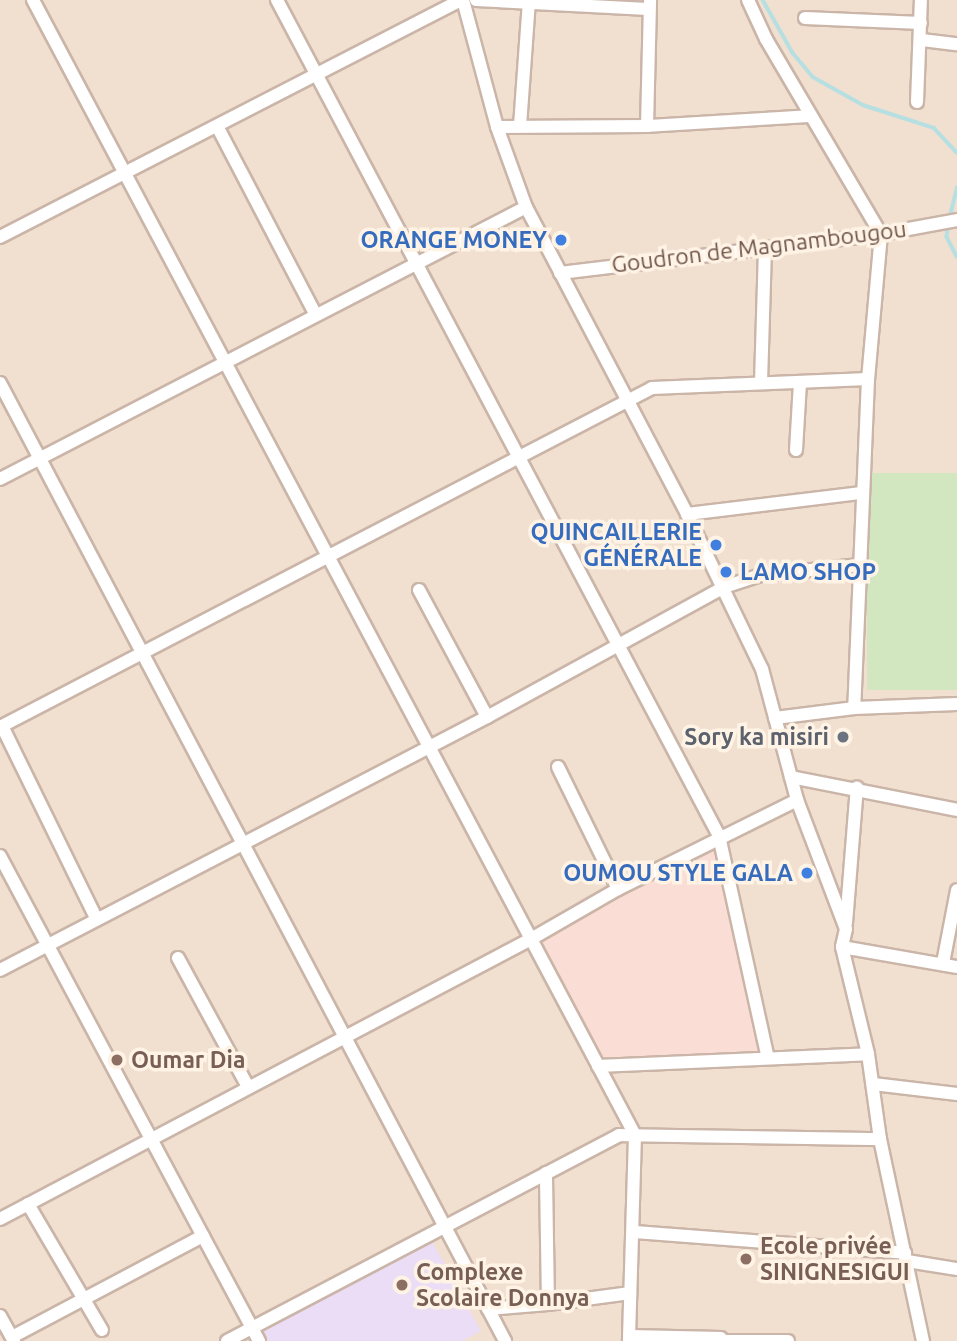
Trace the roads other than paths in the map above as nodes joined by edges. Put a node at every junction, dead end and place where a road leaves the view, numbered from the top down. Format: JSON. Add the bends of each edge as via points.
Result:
{"nodes":[{"id":1,"x":33,"y":0,"type":"edge"},
{"id":2,"x":277,"y":0,"type":"edge"},
{"id":3,"x":462,"y":0,"type":"edge"},
{"id":4,"x":476,"y":0,"type":"edge"},
{"id":5,"x":748,"y":0,"type":"edge"},
{"id":6,"x":921,"y":0,"type":"edge"},
{"id":7,"x":529,"y":1,"type":"edge"},
{"id":8,"x":649,"y":4,"type":"edge"},
{"id":9,"x":805,"y":18,"type":"dead end"},
{"id":10,"x":920,"y":23,"type":"junction"},
{"id":11,"x":922,"y":40,"type":"junction"},
{"id":12,"x":957,"y":44,"type":"edge"},
{"id":13,"x":317,"y":74,"type":"junction"},
{"id":14,"x":916,"y":102,"type":"dead end"},
{"id":15,"x":811,"y":116,"type":"junction"},
{"id":16,"x":218,"y":126,"type":"junction"},
{"id":17,"x":520,"y":126,"type":"junction"},
{"id":18,"x":647,"y":126,"type":"junction"},
{"id":19,"x":497,"y":127,"type":"junction"},
{"id":20,"x":124,"y":173,"type":"junction"},
{"id":21,"x":526,"y":207,"type":"junction"},
{"id":22,"x":957,"y":219,"type":"edge"},
{"id":23,"x":881,"y":234,"type":"junction"},
{"id":24,"x":0,"y":237,"type":"edge"},
{"id":25,"x":765,"y":248,"type":"junction"},
{"id":26,"x":417,"y":263,"type":"junction"},
{"id":27,"x":560,"y":272,"type":"junction"},
{"id":28,"x":316,"y":315,"type":"junction"},
{"id":29,"x":225,"y":363,"type":"junction"},
{"id":30,"x":868,"y":379,"type":"junction"},
{"id":31,"x":800,"y":382,"type":"junction"},
{"id":32,"x":0,"y":383,"type":"edge"},
{"id":33,"x":761,"y":383,"type":"junction"},
{"id":34,"x":627,"y":402,"type":"junction"},
{"id":35,"x":796,"y":450,"type":"dead end"},
{"id":36,"x":40,"y":458,"type":"junction"},
{"id":37,"x":521,"y":458,"type":"junction"},
{"id":38,"x":0,"y":479,"type":"edge"},
{"id":39,"x":860,"y":493,"type":"junction"},
{"id":40,"x":687,"y":514,"type":"junction"},
{"id":41,"x":328,"y":557,"type":"junction"},
{"id":42,"x":858,"y":565,"type":"junction"},
{"id":43,"x":724,"y":587,"type":"junction"},
{"id":44,"x":419,"y":590,"type":"dead end"},
{"id":45,"x":618,"y":647,"type":"junction"},
{"id":46,"x":142,"y":654,"type":"junction"},
{"id":47,"x":957,"y":704,"type":"edge"},
{"id":48,"x":854,"y":708,"type":"junction"},
{"id":49,"x":487,"y":717,"type":"junction"},
{"id":50,"x":775,"y":718,"type":"junction"},
{"id":51,"x":1,"y":727,"type":"edge"},
{"id":52,"x":428,"y":745,"type":"junction"},
{"id":53,"x":558,"y":767,"type":"dead end"},
{"id":54,"x":791,"y":777,"type":"junction"},
{"id":55,"x":857,"y":788,"type":"junction"},
{"id":56,"x":797,"y":800,"type":"junction"},
{"id":57,"x":957,"y":810,"type":"edge"},
{"id":58,"x":719,"y":836,"type":"junction"},
{"id":59,"x":241,"y":841,"type":"junction"},
{"id":60,"x":0,"y":856,"type":"edge"},
{"id":61,"x":618,"y":889,"type":"junction"},
{"id":62,"x":957,"y":890,"type":"edge"},
{"id":63,"x":96,"y":918,"type":"junction"},
{"id":64,"x":846,"y":929,"type":"junction"},
{"id":65,"x":531,"y":939,"type":"junction"},
{"id":66,"x":47,"y":944,"type":"junction"},
{"id":67,"x":842,"y":947,"type":"junction"},
{"id":68,"x":178,"y":958,"type":"dead end"},
{"id":69,"x":943,"y":963,"type":"junction"},
{"id":70,"x":957,"y":967,"type":"edge"},
{"id":71,"x":0,"y":970,"type":"edge"},
{"id":72,"x":344,"y":1035,"type":"junction"},
{"id":73,"x":868,"y":1054,"type":"junction"},
{"id":74,"x":768,"y":1058,"type":"junction"},
{"id":75,"x":598,"y":1066,"type":"junction"},
{"id":76,"x":873,"y":1084,"type":"junction"},
{"id":77,"x":248,"y":1087,"type":"junction"},
{"id":78,"x":957,"y":1094,"type":"edge"},
{"id":79,"x":635,"y":1135,"type":"junction"},
{"id":80,"x":880,"y":1139,"type":"junction"},
{"id":81,"x":151,"y":1140,"type":"junction"},
{"id":82,"x":546,"y":1173,"type":"junction"},
{"id":83,"x":28,"y":1204,"type":"junction"},
{"id":84,"x":0,"y":1219,"type":"edge"},
{"id":85,"x":445,"y":1227,"type":"junction"},
{"id":86,"x":635,"y":1232,"type":"junction"},
{"id":87,"x":203,"y":1236,"type":"junction"},
{"id":88,"x":906,"y":1257,"type":"junction"},
{"id":89,"x":957,"y":1269,"type":"edge"},
{"id":90,"x":630,"y":1293,"type":"junction"},
{"id":91,"x":82,"y":1300,"type":"junction"},
{"id":92,"x":548,"y":1304,"type":"junction"},
{"id":93,"x":488,"y":1308,"type":"junction"},
{"id":94,"x":0,"y":1317,"type":"edge"},
{"id":95,"x":252,"y":1328,"type":"junction"},
{"id":96,"x":102,"y":1330,"type":"dead end"},
{"id":97,"x":629,"y":1338,"type":"edge"},
{"id":98,"x":13,"y":1339,"type":"edge"},
{"id":99,"x":721,"y":1339,"type":"edge"},
{"id":100,"x":227,"y":1341,"type":"edge"},
{"id":101,"x":259,"y":1341,"type":"edge"},
{"id":102,"x":505,"y":1341,"type":"edge"},
{"id":103,"x":788,"y":1341,"type":"edge"},
{"id":104,"x":923,"y":1341,"type":"edge"}],
"edges":[{"from":1,"to":20,"type":"street"},
{"from":2,"to":13,"type":"street"},
{"from":3,"to":13,"type":"street"},
{"from":3,"to":19,"type":"street"},
{"from":4,"to":7,"type":"street"},
{"from":5,"to":15,"type":"street"},
{"from":6,"to":10,"type":"street"},
{"from":7,"to":8,"type":"street"},
{"from":7,"to":17,"type":"street"},
{"from":8,"to":18,"type":"street"},
{"from":9,"to":10,"type":"street"},
{"from":10,"to":11,"type":"street"},
{"from":11,"to":12,"type":"street"},
{"from":11,"to":14,"type":"street"},
{"from":13,"to":16,"type":"street"},
{"from":13,"to":26,"type":"street"},
{"from":15,"to":18,"type":"street"},
{"from":15,"to":23,"type":"street"},
{"from":16,"to":20,"type":"street"},
{"from":16,"to":28,"type":"street"},
{"from":17,"to":18,"type":"street"},
{"from":17,"to":19,"type":"street"},
{"from":19,"to":21,"type":"street"},
{"from":20,"to":24,"type":"street"},
{"from":20,"to":29,"type":"street"},
{"from":21,"to":26,"type":"street"},
{"from":21,"to":27,"type":"street"},
{"from":22,"to":23,"type":"street","name":"Goudron de Magnambougou"},
{"from":23,"to":25,"type":"street","name":"Goudron de Magnambougou"},
{"from":23,"to":30,"type":"street"},
{"from":25,"to":27,"type":"street","name":"Goudron de Magnambougou"},
{"from":25,"to":33,"type":"street"},
{"from":26,"to":28,"type":"street"},
{"from":26,"to":37,"type":"street"},
{"from":27,"to":34,"type":"street"},
{"from":28,"to":29,"type":"street"},
{"from":29,"to":36,"type":"street"},
{"from":29,"to":41,"type":"street"},
{"from":30,"to":31,"type":"street"},
{"from":30,"to":39,"type":"street"},
{"from":31,"to":33,"type":"street"},
{"from":31,"to":35,"type":"street"},
{"from":32,"to":36,"type":"street"},
{"from":33,"to":34,"type":"street","via":[[652,388]]},
{"from":34,"to":37,"type":"street"},
{"from":34,"to":40,"type":"street"},
{"from":36,"to":38,"type":"street"},
{"from":36,"to":46,"type":"street"},
{"from":37,"to":41,"type":"street"},
{"from":37,"to":45,"type":"street"},
{"from":39,"to":40,"type":"street"},
{"from":39,"to":42,"type":"street"},
{"from":40,"to":43,"type":"street"},
{"from":41,"to":46,"type":"street"},
{"from":41,"to":52,"type":"street"},
{"from":42,"to":43,"type":"street","via":[[762,575]]},
{"from":42,"to":48,"type":"street"},
{"from":43,"to":45,"type":"street"},
{"from":43,"to":50,"type":"street","via":[[762,668]]},
{"from":44,"to":49,"type":"street"},
{"from":45,"to":49,"type":"street"},
{"from":45,"to":58,"type":"street"},
{"from":46,"to":51,"type":"street"},
{"from":46,"to":59,"type":"street"},
{"from":47,"to":48,"type":"street"},
{"from":48,"to":50,"type":"street"},
{"from":49,"to":52,"type":"street"},
{"from":50,"to":54,"type":"street"},
{"from":51,"to":63,"type":"street"},
{"from":52,"to":59,"type":"street"},
{"from":52,"to":65,"type":"street"},
{"from":53,"to":61,"type":"street"},
{"from":54,"to":55,"type":"street"},
{"from":54,"to":56,"type":"street"},
{"from":55,"to":57,"type":"street"},
{"from":55,"to":64,"type":"street"},
{"from":56,"to":58,"type":"street"},
{"from":56,"to":64,"type":"street"},
{"from":58,"to":61,"type":"street"},
{"from":58,"to":74,"type":"street"},
{"from":59,"to":63,"type":"street"},
{"from":59,"to":72,"type":"street"},
{"from":60,"to":66,"type":"street"},
{"from":61,"to":65,"type":"street"},
{"from":62,"to":69,"type":"street"},
{"from":63,"to":66,"type":"street"},
{"from":64,"to":67,"type":"street"},
{"from":65,"to":72,"type":"street"},
{"from":65,"to":75,"type":"street"},
{"from":66,"to":71,"type":"street"},
{"from":66,"to":81,"type":"street"},
{"from":67,"to":69,"type":"street"},
{"from":67,"to":73,"type":"street"},
{"from":68,"to":77,"type":"street"},
{"from":69,"to":70,"type":"street"},
{"from":72,"to":77,"type":"street"},
{"from":72,"to":85,"type":"street"},
{"from":73,"to":74,"type":"street"},
{"from":73,"to":76,"type":"street"},
{"from":74,"to":75,"type":"street"},
{"from":75,"to":79,"type":"street"},
{"from":76,"to":78,"type":"street"},
{"from":76,"to":80,"type":"street"},
{"from":77,"to":81,"type":"street"},
{"from":79,"to":80,"type":"street"},
{"from":79,"to":82,"type":"street","via":[[619,1135]]},
{"from":79,"to":86,"type":"street"},
{"from":80,"to":88,"type":"street"},
{"from":81,"to":83,"type":"street"},
{"from":81,"to":87,"type":"street"},
{"from":82,"to":85,"type":"street"},
{"from":82,"to":92,"type":"street"},
{"from":83,"to":84,"type":"street"},
{"from":83,"to":91,"type":"street"},
{"from":85,"to":93,"type":"street"},
{"from":85,"to":95,"type":"street"},
{"from":86,"to":88,"type":"street"},
{"from":86,"to":90,"type":"street"},
{"from":87,"to":91,"type":"street"},
{"from":87,"to":95,"type":"street"},
{"from":88,"to":89,"type":"street"},
{"from":88,"to":104,"type":"street"},
{"from":90,"to":92,"type":"street"},
{"from":90,"to":97,"type":"street"},
{"from":91,"to":96,"type":"street"},
{"from":91,"to":98,"type":"street"},
{"from":92,"to":93,"type":"street"},
{"from":93,"to":102,"type":"street"},
{"from":94,"to":98,"type":"street"},
{"from":95,"to":100,"type":"street"},
{"from":95,"to":101,"type":"street"},
{"from":97,"to":99,"type":"street"},
{"from":99,"to":103,"type":"street"}]}
